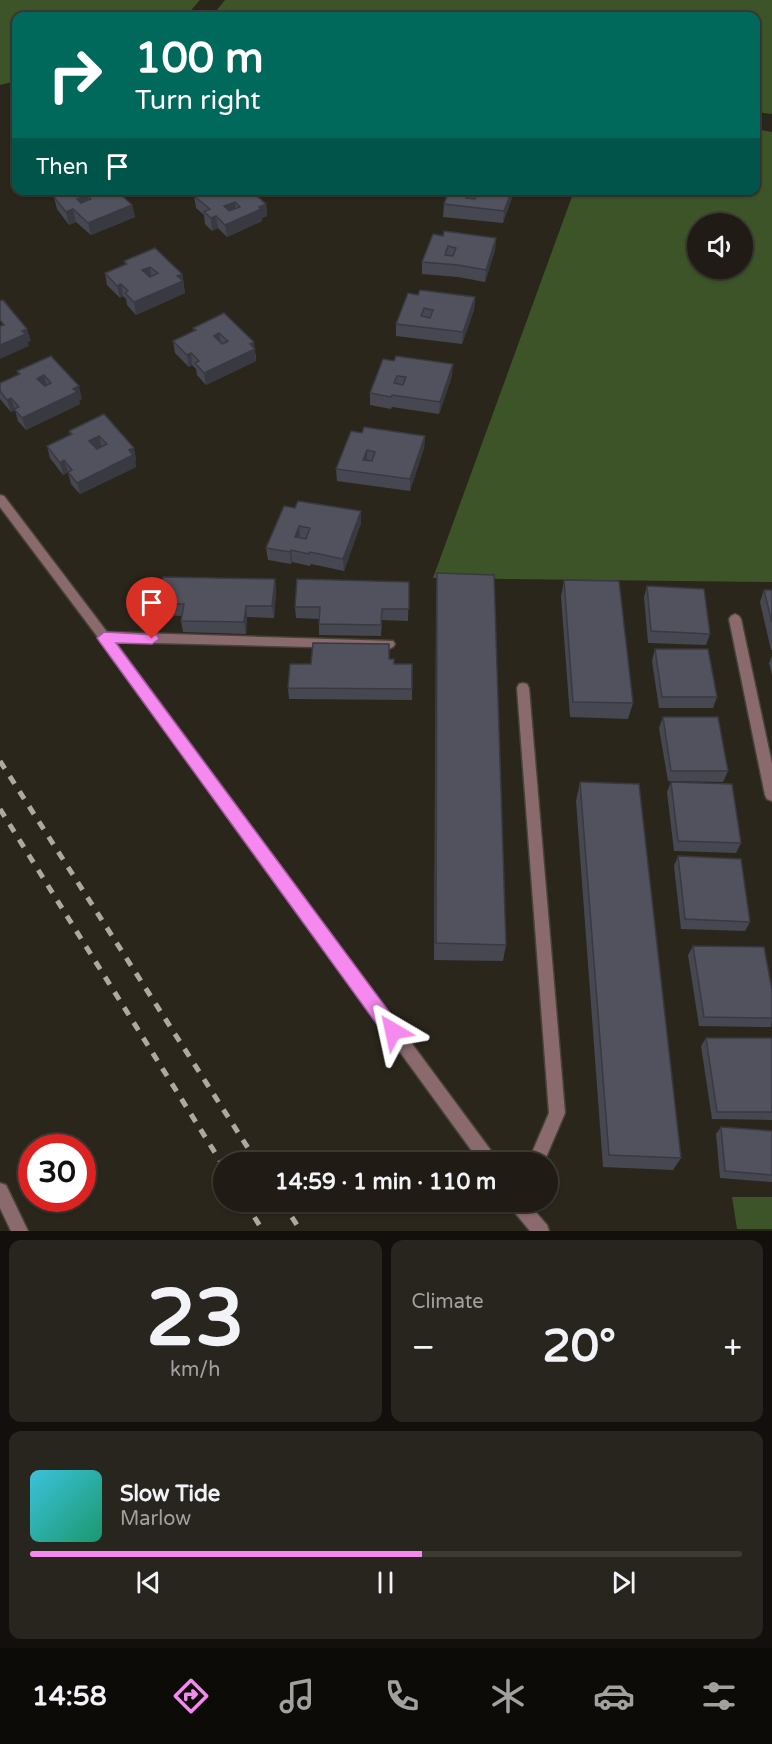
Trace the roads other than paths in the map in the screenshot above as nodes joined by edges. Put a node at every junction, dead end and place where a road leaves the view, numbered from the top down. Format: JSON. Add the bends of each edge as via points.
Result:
{"nodes":[{"id":1,"x":0,"y":499,"type":"edge"},
{"id":2,"x":735,"y":619,"type":"dead end"},
{"id":3,"x":104,"y":638,"type":"junction"},
{"id":4,"x":389,"y":644,"type":"edge"},
{"id":5,"x":523,"y":688,"type":"dead end"},
{"id":6,"x":772,"y":795,"type":"edge"},
{"id":7,"x":482,"y":1152,"type":"edge"},
{"id":8,"x":540,"y":1152,"type":"edge"},
{"id":9,"x":0,"y":1191,"type":"edge"},
{"id":10,"x":527,"y":1212,"type":"edge"},
{"id":11,"x":20,"y":1231,"type":"edge"},
{"id":12,"x":541,"y":1231,"type":"edge"}],
"edges":[{"from":1,"to":3,"type":"street"},
{"from":2,"to":6,"type":"street"},
{"from":3,"to":4,"type":"street"},
{"from":3,"to":7,"type":"street"},
{"from":5,"to":8,"type":"street","via":[[557,1113]]},
{"from":9,"to":11,"type":"street"},
{"from":10,"to":12,"type":"street"}]}
